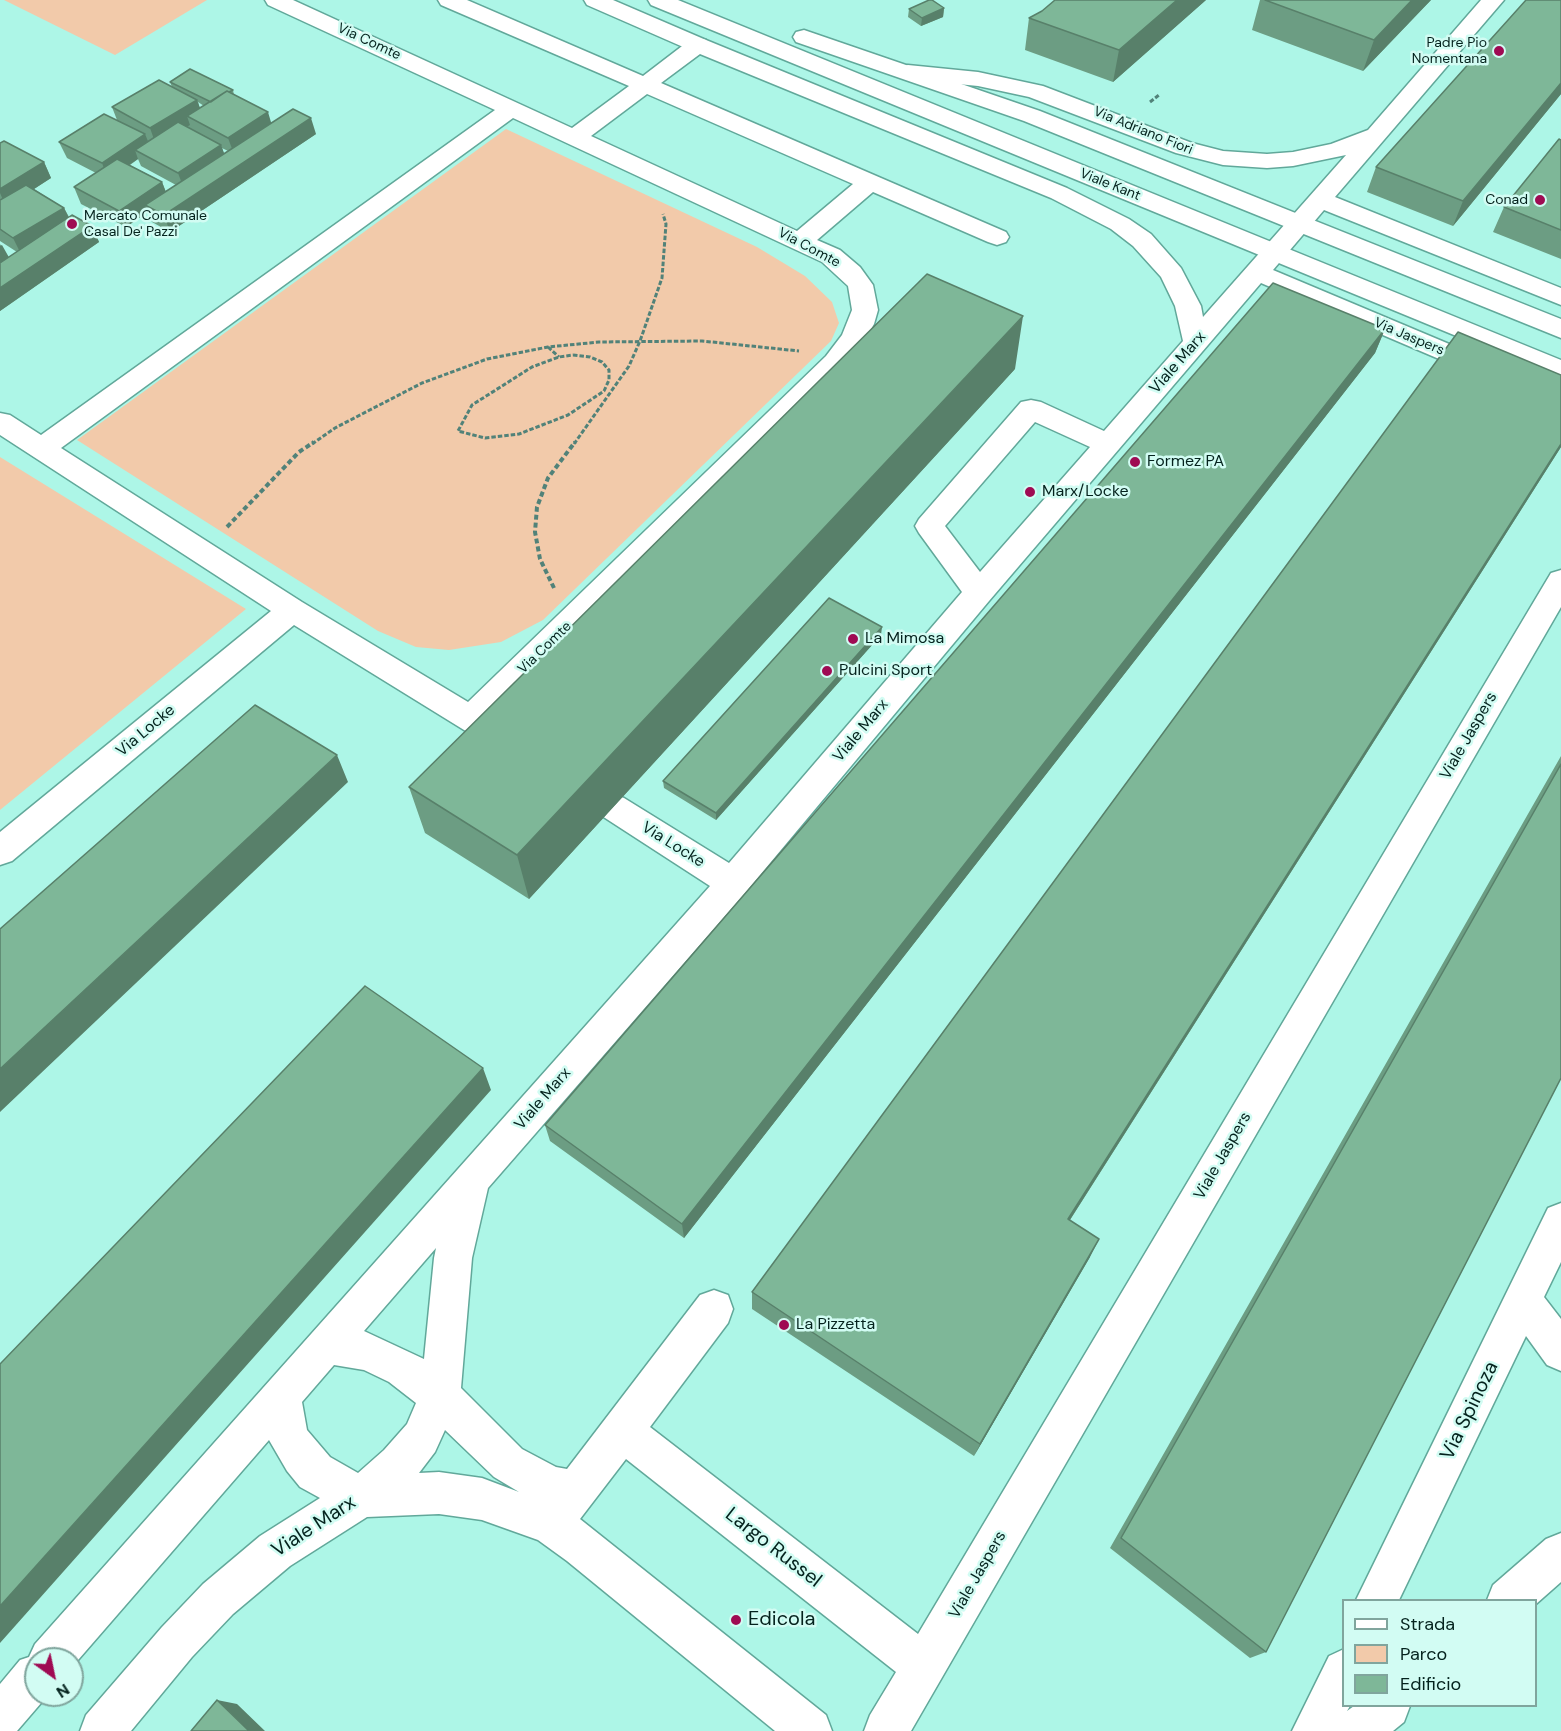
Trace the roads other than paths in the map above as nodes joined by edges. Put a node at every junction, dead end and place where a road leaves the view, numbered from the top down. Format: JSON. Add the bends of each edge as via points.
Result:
{"nodes":[{"id":1,"x":276,"y":0,"type":"edge"},
{"id":2,"x":449,"y":0,"type":"edge"},
{"id":3,"x":595,"y":0,"type":"edge"},
{"id":4,"x":659,"y":0,"type":"edge"},
{"id":5,"x":711,"y":0,"type":"edge"},
{"id":6,"x":1493,"y":0,"type":"edge"},
{"id":7,"x":698,"y":45,"type":"junction"},
{"id":8,"x":908,"y":72,"type":"junction"},
{"id":9,"x":645,"y":85,"type":"junction"},
{"id":10,"x":512,"y":108,"type":"junction"},
{"id":11,"x":1378,"y":133,"type":"junction"},
{"id":12,"x":575,"y":137,"type":"junction"},
{"id":13,"x":870,"y":182,"type":"junction"},
{"id":14,"x":1326,"y":194,"type":"junction"},
{"id":15,"x":1300,"y":224,"type":"junction"},
{"id":16,"x":997,"y":237,"type":"dead end"},
{"id":17,"x":800,"y":241,"type":"junction"},
{"id":18,"x":1266,"y":263,"type":"junction"},
{"id":19,"x":1561,"y":276,"type":"edge"},
{"id":20,"x":1561,"y":297,"type":"edge"},
{"id":21,"x":1561,"y":329,"type":"edge"},
{"id":22,"x":1196,"y":342,"type":"junction"},
{"id":23,"x":1561,"y":370,"type":"edge"},
{"id":24,"x":1561,"y":402,"type":"edge"},
{"id":25,"x":0,"y":422,"type":"edge"},
{"id":26,"x":1108,"y":444,"type":"junction"},
{"id":27,"x":42,"y":448,"type":"junction"},
{"id":28,"x":1561,"y":581,"type":"edge"},
{"id":29,"x":979,"y":593,"type":"junction"},
{"id":30,"x":292,"y":610,"type":"junction"},
{"id":31,"x":471,"y":718,"type":"junction"},
{"id":32,"x":511,"y":744,"type":"edge"},
{"id":33,"x":614,"y":807,"type":"edge"},
{"id":34,"x":0,"y":851,"type":"edge"},
{"id":35,"x":733,"y":883,"type":"junction"},
{"id":36,"x":471,"y":1182,"type":"junction"},
{"id":37,"x":1561,"y":1221,"type":"edge"},
{"id":38,"x":1523,"y":1300,"type":"junction"},
{"id":39,"x":714,"y":1308,"type":"dead end"},
{"id":40,"x":327,"y":1344,"type":"junction"},
{"id":41,"x":1561,"y":1351,"type":"edge"},
{"id":42,"x":281,"y":1396,"type":"junction"},
{"id":43,"x":440,"y":1396,"type":"junction"},
{"id":44,"x":621,"y":1430,"type":"junction"},
{"id":45,"x":362,"y":1496,"type":"junction"},
{"id":46,"x":563,"y":1508,"type":"junction"},
{"id":47,"x":1561,"y":1554,"type":"edge"},
{"id":48,"x":1377,"y":1599,"type":"edge"},
{"id":49,"x":1509,"y":1599,"type":"edge"},
{"id":50,"x":61,"y":1647,"type":"edge"},
{"id":51,"x":924,"y":1666,"type":"junction"},
{"id":52,"x":1342,"y":1675,"type":"edge"},
{"id":53,"x":24,"y":1690,"type":"edge"},
{"id":54,"x":1387,"y":1707,"type":"edge"},
{"id":55,"x":0,"y":1717,"type":"edge"},
{"id":56,"x":102,"y":1731,"type":"edge"},
{"id":57,"x":810,"y":1731,"type":"edge"},
{"id":58,"x":886,"y":1731,"type":"edge"},
{"id":59,"x":1314,"y":1731,"type":"edge"},
{"id":60,"x":1358,"y":1731,"type":"edge"}],
"edges":[{"from":1,"to":10,"type":"street","name":"Via Comte"},
{"from":2,"to":9,"type":"street"},
{"from":3,"to":7,"type":"street","name":"Viale Kant"},
{"from":4,"to":18,"type":"street","name":"Viale Kant"},
{"from":5,"to":8,"type":"street","via":[[825,45]]},
{"from":6,"to":11,"type":"street","name":"Via Adriano Fiori"},
{"from":7,"to":9,"type":"street"},
{"from":7,"to":22,"type":"street","name":"Viale Kant","via":[[1059,193],[1120,224],[1142,240],[1172,274],[1188,306]]},
{"from":8,"to":11,"type":"street","name":"Via Adriano Fiori","via":[[978,79],[1035,91],[1190,151],[1223,158],[1302,157],[1336,150]]},
{"from":8,"to":15,"type":"street","via":[[1032,116]]},
{"from":9,"to":12,"type":"street"},
{"from":9,"to":13,"type":"street"},
{"from":10,"to":12,"type":"street","name":"Via Comte"},
{"from":10,"to":27,"type":"street"},
{"from":11,"to":14,"type":"street","name":"Via Adriano Fiori"},
{"from":12,"to":17,"type":"street","name":"Via Comte"},
{"from":13,"to":16,"type":"street"},
{"from":13,"to":17,"type":"street"},
{"from":14,"to":15,"type":"street","name":"Via Adriano Fiori"},
{"from":14,"to":19,"type":"street"},
{"from":14,"to":20,"type":"street"},
{"from":15,"to":18,"type":"street","name":"Viale Marx"},
{"from":15,"to":21,"type":"street"},
{"from":17,"to":31,"type":"street","name":"Via Comte","via":[[842,264],[860,285],[865,310],[853,339],[569,625]]},
{"from":18,"to":22,"type":"street","name":"Viale Marx"},
{"from":18,"to":23,"type":"street","name":"Viale Kant"},
{"from":18,"to":24,"type":"street","name":"Via Jaspers"},
{"from":22,"to":26,"type":"street","name":"Viale Marx"},
{"from":25,"to":27,"type":"street"},
{"from":26,"to":29,"type":"street","name":"Viale Marx"},
{"from":26,"to":29,"type":"street","via":[[1031,409],[929,526]]},
{"from":27,"to":30,"type":"street"},
{"from":28,"to":51,"type":"street","name":"Viale Jaspers"},
{"from":29,"to":35,"type":"street","name":"Viale Marx"},
{"from":30,"to":31,"type":"street"},
{"from":30,"to":34,"type":"street","name":"Via Locke"},
{"from":31,"to":32,"type":"street"},
{"from":33,"to":35,"type":"street","name":"Via Locke"},
{"from":35,"to":36,"type":"street","name":"Viale Marx"},
{"from":36,"to":40,"type":"street","name":"Viale Marx"},
{"from":36,"to":43,"type":"street","name":"Viale Marx","via":[[453,1258]]},
{"from":37,"to":38,"type":"street","name":"Via Spinoza"},
{"from":38,"to":41,"type":"street"},
{"from":38,"to":48,"type":"street","name":"Via Spinoza"},
{"from":39,"to":44,"type":"street"},
{"from":40,"to":42,"type":"street","name":"Viale Marx"},
{"from":40,"to":43,"type":"street","via":[[387,1358]]},
{"from":42,"to":45,"type":"street","via":[[288,1437],[301,1457],[329,1481]]},
{"from":42,"to":50,"type":"street","name":"Viale Marx"},
{"from":43,"to":45,"type":"street","name":"Viale Marx","via":[[411,1453]]},
{"from":43,"to":46,"type":"street","via":[[508,1463],[550,1486]]},
{"from":44,"to":46,"type":"street"},
{"from":44,"to":51,"type":"street","name":"Largo Russel"},
{"from":45,"to":46,"type":"street","via":[[426,1492],[468,1496],[509,1508]]},
{"from":45,"to":56,"type":"street","name":"Viale Marx","via":[[275,1551],[218,1599]]},
{"from":46,"to":57,"type":"street","via":[[582,1546]]},
{"from":47,"to":49,"type":"street"},
{"from":51,"to":58,"type":"street","name":"Viale Jaspers"},
{"from":52,"to":59,"type":"street"},
{"from":53,"to":55,"type":"street"},
{"from":54,"to":60,"type":"street"}]}
